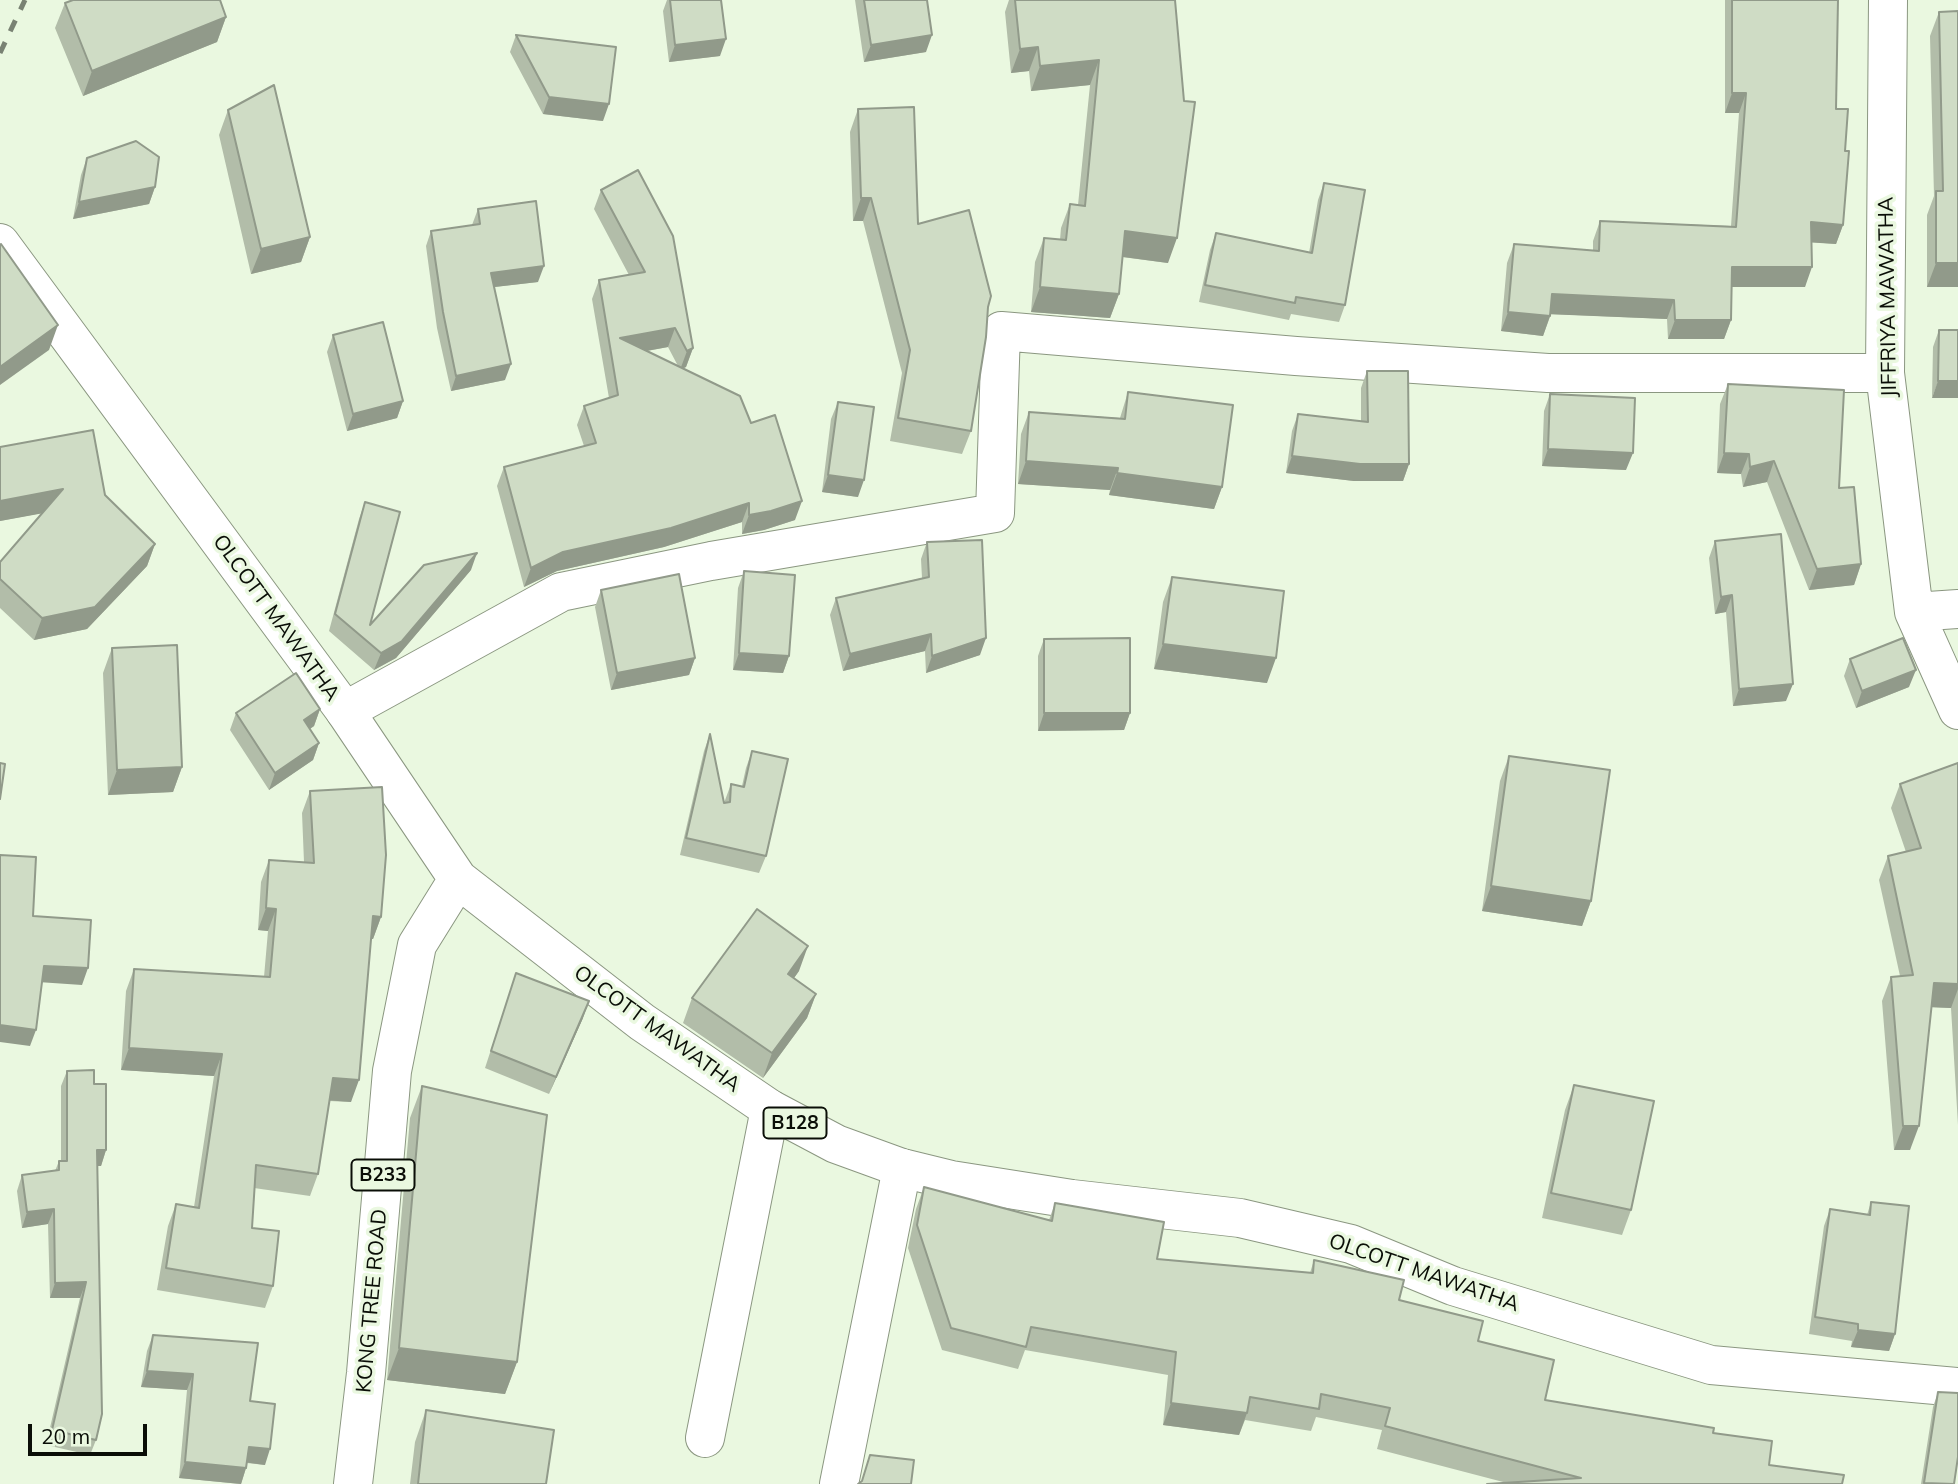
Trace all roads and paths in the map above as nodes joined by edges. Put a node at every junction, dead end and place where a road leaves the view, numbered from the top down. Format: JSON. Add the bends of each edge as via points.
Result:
{"nodes":[{"id":1,"x":1888,"y":0,"type":"edge"},
{"id":2,"x":0,"y":243,"type":"edge"},
{"id":3,"x":1885,"y":373,"type":"junction"},
{"id":4,"x":1958,"y":609,"type":"edge"},
{"id":5,"x":1914,"y":612,"type":"junction"},
{"id":6,"x":1958,"y":710,"type":"edge"},
{"id":7,"x":345,"y":711,"type":"junction"},
{"id":8,"x":458,"y":879,"type":"junction"},
{"id":9,"x":770,"y":1109,"type":"junction"},
{"id":10,"x":902,"y":1168,"type":"junction"},
{"id":11,"x":1958,"y":1387,"type":"edge"},
{"id":12,"x":705,"y":1438,"type":"dead end"},
{"id":13,"x":353,"y":1484,"type":"edge"},
{"id":14,"x":838,"y":1484,"type":"edge"}],
"edges":[{"from":1,"to":3,"type":"street","name":"JIFFRIYA MAWATHA"},
{"from":2,"to":7,"type":"street","name":"OLCOTT MAWATHA","number":"B128"},
{"from":3,"to":5,"type":"street","name":"JIFFRIYA MAWATHA"},
{"from":3,"to":7,"type":"street","via":[[1548,373],[1001,331],[995,513],[711,561],[561,592]]},
{"from":4,"to":5,"type":"street"},
{"from":5,"to":6,"type":"street","name":"JIFFRIYA MAWATHA"},
{"from":7,"to":8,"type":"street","name":"OLCOTT MAWATHA","number":"B128"},
{"from":8,"to":9,"type":"street","name":"OLCOTT MAWATHA","number":"B128","via":[[642,1022]]},
{"from":8,"to":13,"type":"street","name":"KONG TREE ROAD","number":"B233","via":[[417,945],[392,1071]]},
{"from":9,"to":10,"type":"street","name":"OLCOTT MAWATHA","number":"B128","via":[[836,1144]]},
{"from":9,"to":12,"type":"street"},
{"from":10,"to":11,"type":"street","name":"OLCOTT MAWATHA","number":"B128","via":[[1072,1199],[1240,1218],[1351,1244],[1453,1286],[1711,1365]]},
{"from":10,"to":14,"type":"street"}]}
